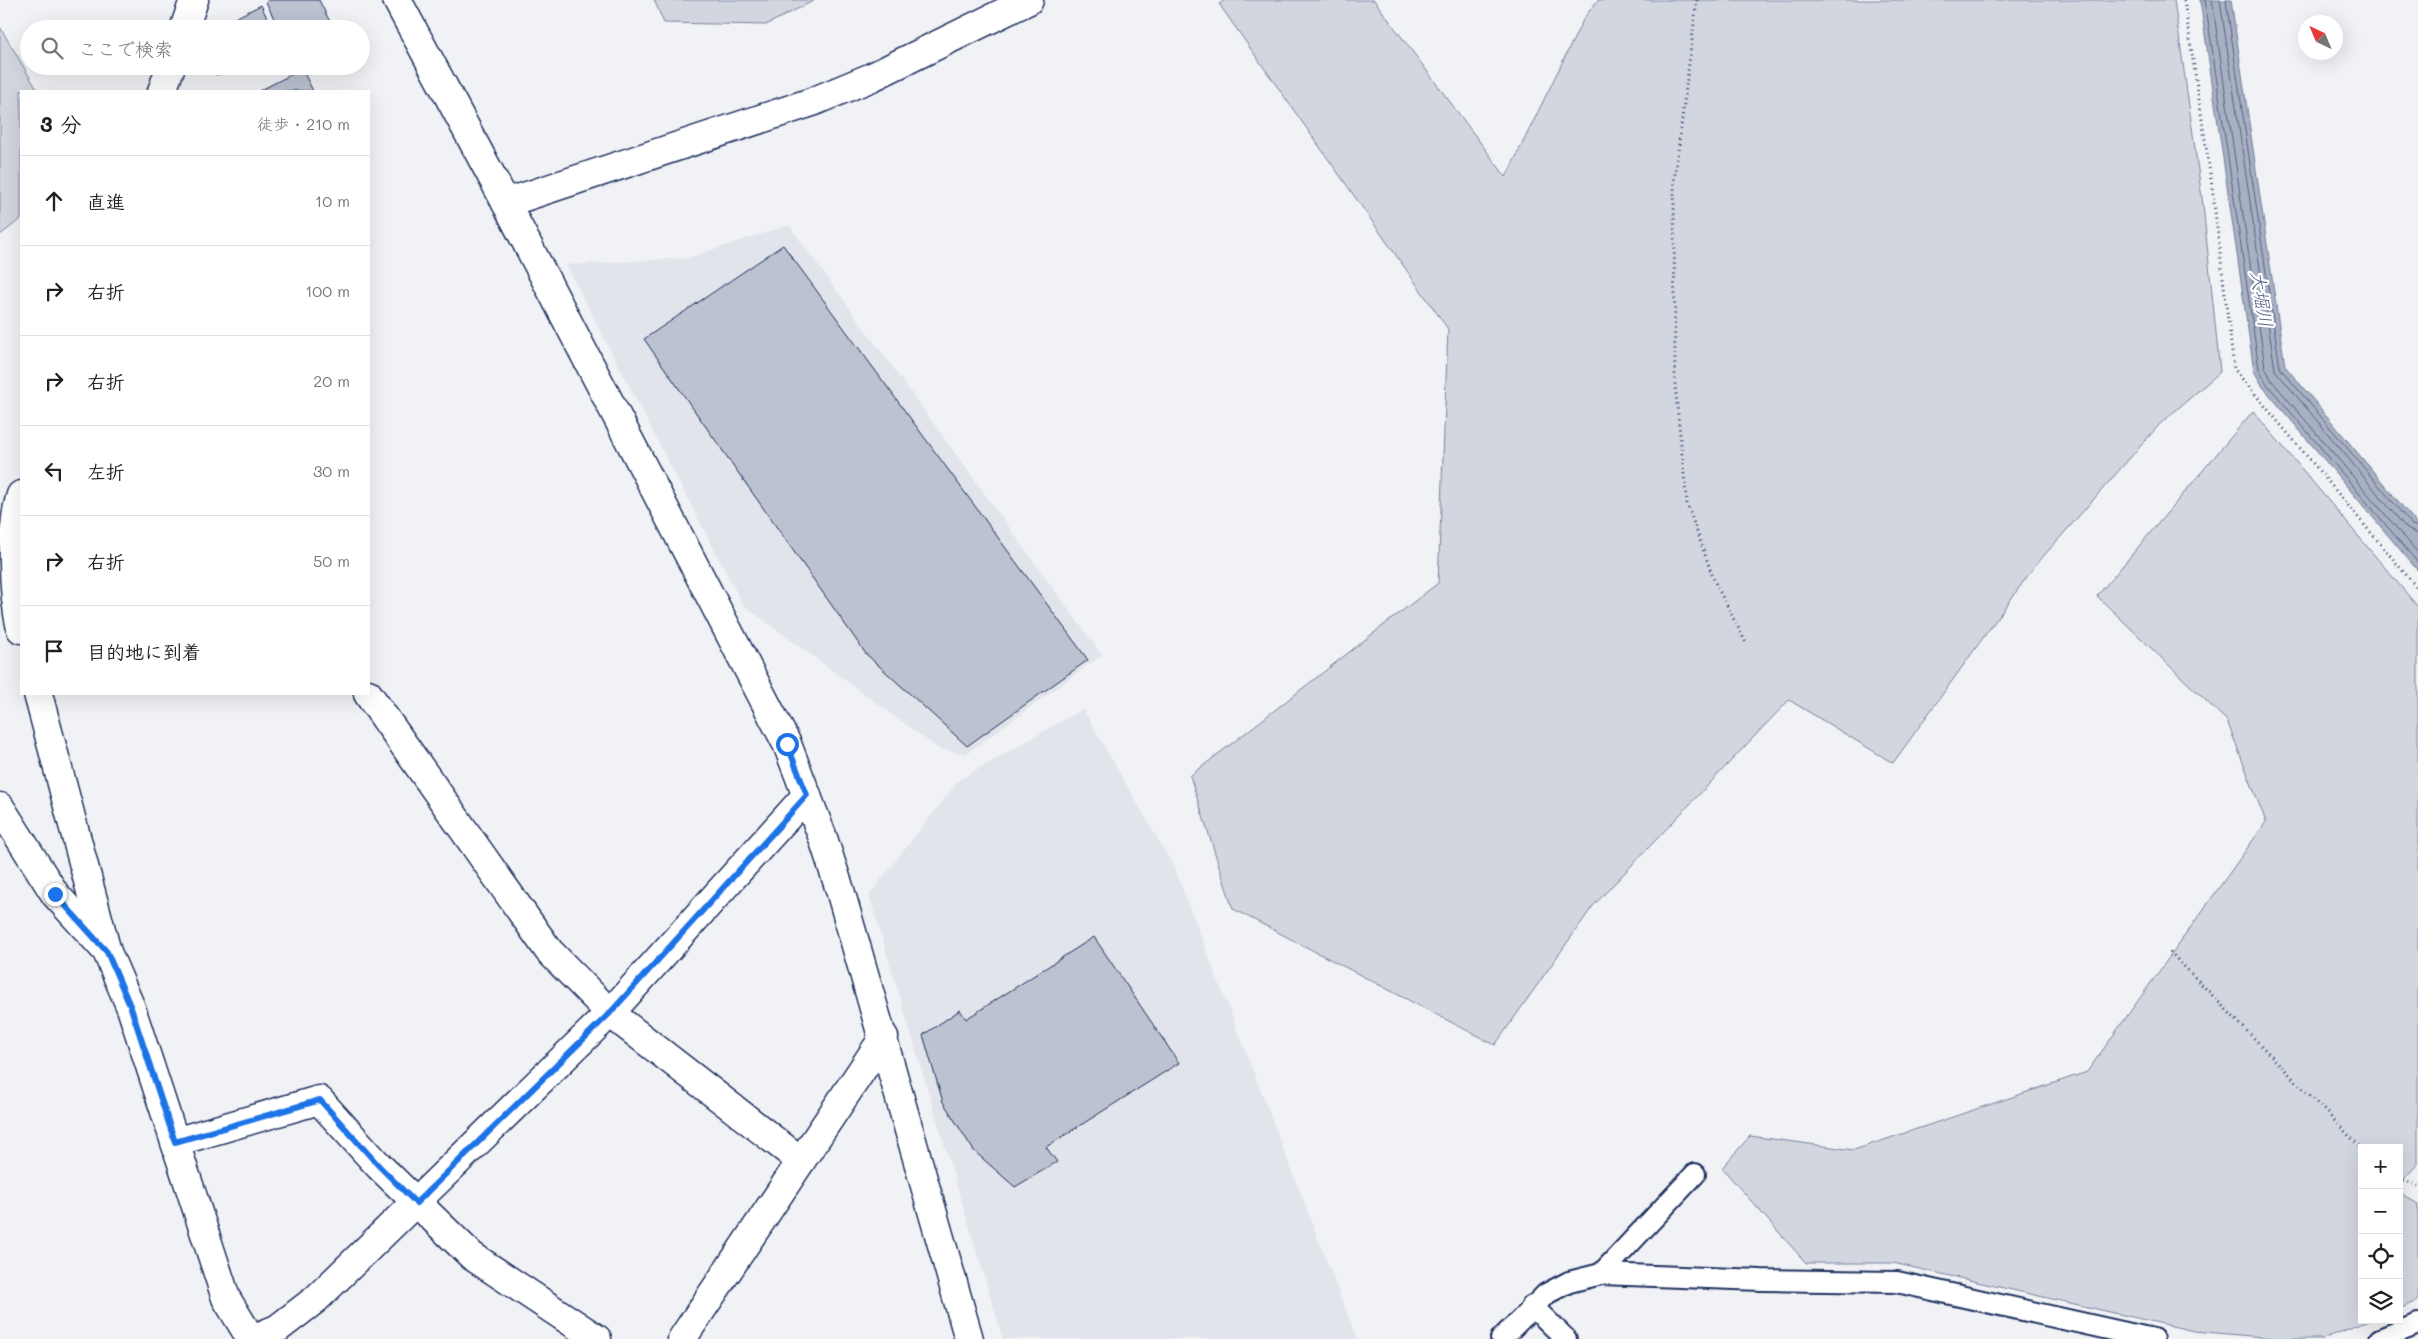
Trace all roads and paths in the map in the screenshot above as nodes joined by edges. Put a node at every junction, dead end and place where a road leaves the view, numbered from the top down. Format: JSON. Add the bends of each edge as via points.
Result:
{"nodes":[{"id":1,"x":194,"y":0,"type":"edge"},
{"id":2,"x":397,"y":0,"type":"edge"},
{"id":3,"x":1029,"y":0,"type":"edge"},
{"id":4,"x":1697,"y":0,"type":"edge"},
{"id":5,"x":2184,"y":0,"type":"edge"},
{"id":6,"x":187,"y":20,"type":"edge"},
{"id":7,"x":168,"y":75,"type":"edge"},
{"id":8,"x":162,"y":90,"type":"edge"},
{"id":9,"x":506,"y":203,"type":"junction"},
{"id":10,"x":13,"y":507,"type":"edge"},
{"id":11,"x":2418,"y":589,"type":"edge"},
{"id":12,"x":20,"y":625,"type":"edge"},
{"id":13,"x":1746,"y":643,"type":"dead end"},
{"id":14,"x":38,"y":695,"type":"edge"},
{"id":15,"x":369,"y":695,"type":"edge"},
{"id":16,"x":807,"y":795,"type":"junction"},
{"id":17,"x":0,"y":807,"type":"edge"},
{"id":18,"x":107,"y":952,"type":"junction"},
{"id":19,"x":2170,"y":952,"type":"dead end"},
{"id":20,"x":610,"y":1013,"type":"junction"},
{"id":21,"x":884,"y":1037,"type":"junction"},
{"id":22,"x":175,"y":1142,"type":"junction"},
{"id":23,"x":2358,"y":1145,"type":"edge"},
{"id":24,"x":801,"y":1161,"type":"junction"},
{"id":25,"x":1695,"y":1174,"type":"dead end"},
{"id":26,"x":2403,"y":1180,"type":"edge"},
{"id":27,"x":2418,"y":1186,"type":"edge"},
{"id":28,"x":416,"y":1203,"type":"junction"},
{"id":29,"x":1601,"y":1274,"type":"junction"},
{"id":30,"x":1532,"y":1306,"type":"junction"},
{"id":31,"x":2418,"y":1324,"type":"edge"},
{"id":32,"x":252,"y":1339,"type":"edge"},
{"id":33,"x":597,"y":1339,"type":"edge"},
{"id":34,"x":682,"y":1339,"type":"edge"},
{"id":35,"x":969,"y":1339,"type":"edge"},
{"id":36,"x":1501,"y":1339,"type":"edge"},
{"id":37,"x":1566,"y":1339,"type":"edge"},
{"id":38,"x":2153,"y":1339,"type":"edge"},
{"id":39,"x":2380,"y":1339,"type":"edge"}],
"edges":[{"from":1,"to":6,"type":"street"},
{"from":2,"to":9,"type":"street"},
{"from":3,"to":9,"type":"street","via":[[872,77],[812,102]]},
{"from":4,"to":13,"type":"path","via":[[1674,182],[1675,385],[1687,504],[1714,580]]},
{"from":5,"to":11,"type":"path","via":[[2212,186],[2234,369]]},
{"from":7,"to":8,"type":"street"},
{"from":9,"to":16,"type":"street","via":[[787,744]]},
{"from":10,"to":12,"type":"street"},
{"from":14,"to":18,"type":"street"},
{"from":15,"to":20,"type":"street","via":[[549,951]]},
{"from":16,"to":20,"type":"street"},
{"from":16,"to":21,"type":"street","via":[[837,881]]},
{"from":17,"to":18,"type":"street","via":[[55,894]]},
{"from":18,"to":22,"type":"street","via":[[131,1008]]},
{"from":19,"to":23,"type":"path"},
{"from":20,"to":24,"type":"street"},
{"from":20,"to":28,"type":"street"},
{"from":21,"to":24,"type":"street"},
{"from":21,"to":35,"type":"street"},
{"from":22,"to":28,"type":"street","via":[[320,1100]]},
{"from":22,"to":32,"type":"street","via":[[226,1298]]},
{"from":24,"to":34,"type":"street"},
{"from":25,"to":29,"type":"lane"},
{"from":26,"to":27,"type":"path"},
{"from":28,"to":32,"type":"street","via":[[297,1315],[277,1329]]},
{"from":28,"to":33,"type":"street","via":[[472,1256]]},
{"from":29,"to":30,"type":"lane","via":[[1569,1282]]},
{"from":29,"to":38,"type":"lane","via":[[1897,1282]]},
{"from":30,"to":36,"type":"lane"},
{"from":30,"to":37,"type":"lane"},
{"from":31,"to":39,"type":"lane"}]}
